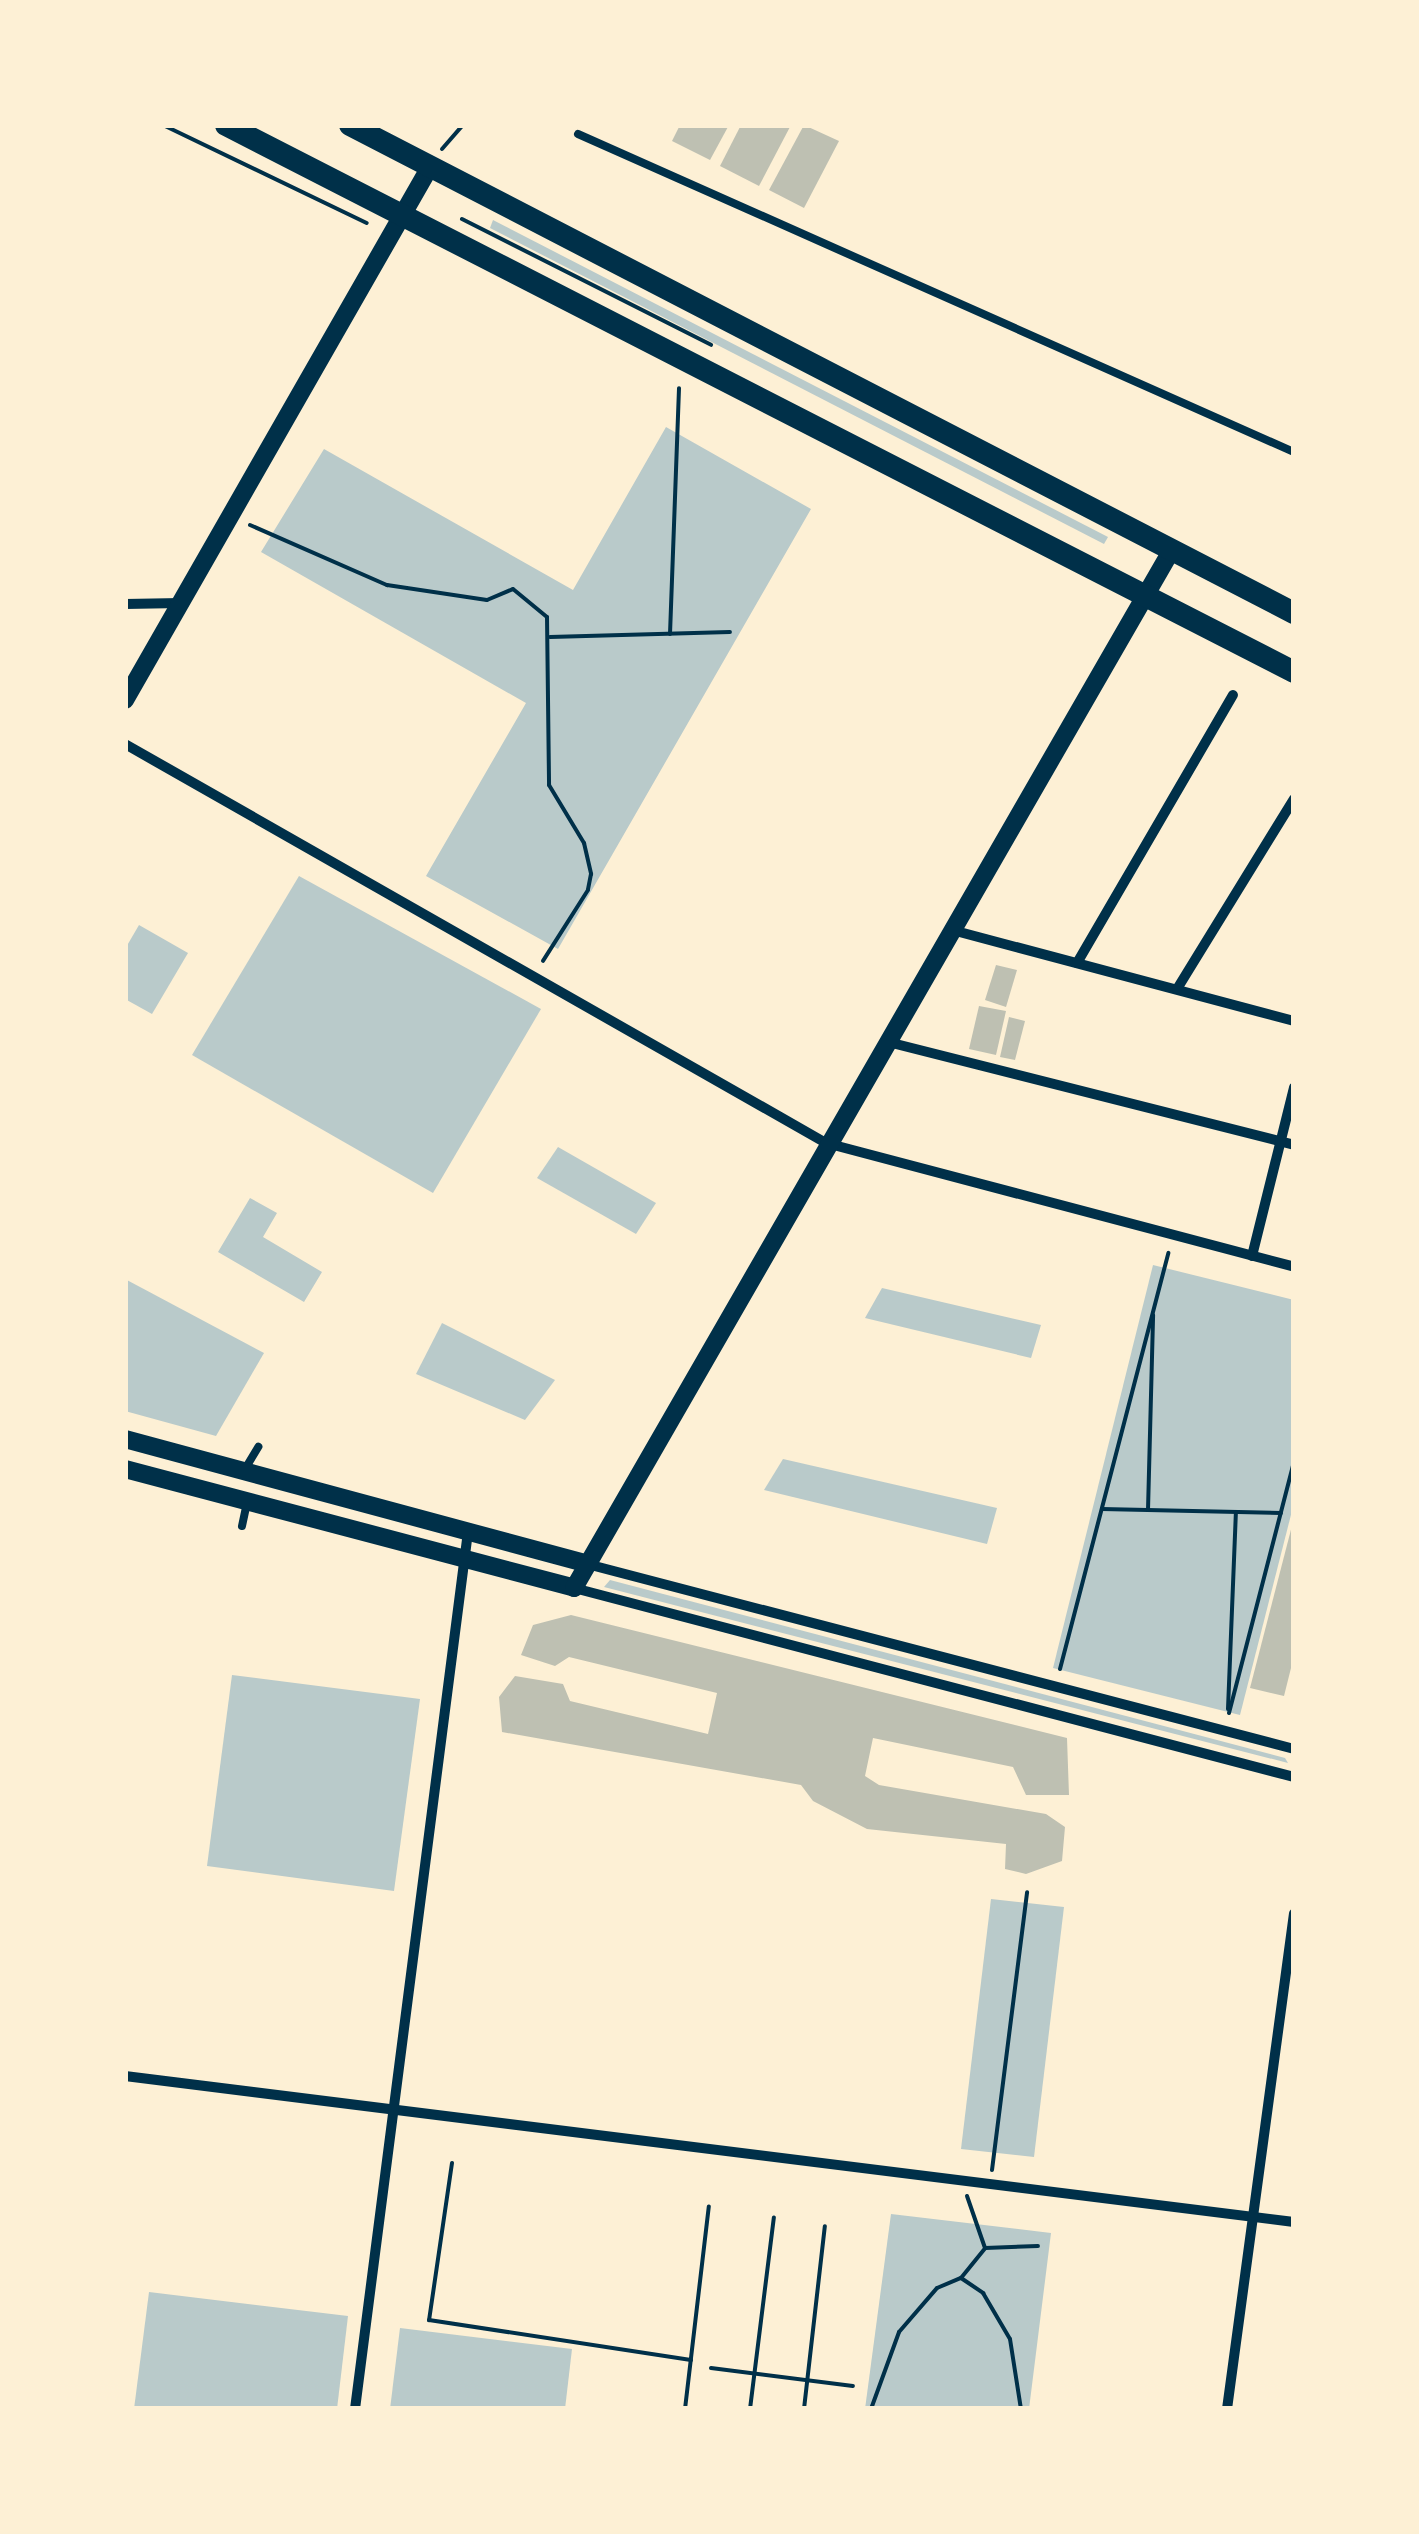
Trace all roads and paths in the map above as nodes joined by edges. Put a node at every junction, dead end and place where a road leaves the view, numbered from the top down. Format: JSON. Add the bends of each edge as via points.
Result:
{"nodes":[{"id":1,"x":163,"y":125,"type":"edge"},
{"id":2,"x":226,"y":125,"type":"edge"},
{"id":3,"x":350,"y":125,"type":"edge"},
{"id":4,"x":463,"y":125,"type":"edge"},
{"id":5,"x":578,"y":134,"type":"dead end"},
{"id":6,"x":431,"y":165,"type":"junction"},
{"id":7,"x":404,"y":213,"type":"junction"},
{"id":8,"x":358,"y":224,"type":"dead end"},
{"id":9,"x":679,"y":388,"type":"dead end"},
{"id":10,"x":1294,"y":452,"type":"edge"},
{"id":11,"x":269,"y":536,"type":"dead end"},
{"id":12,"x":1170,"y":550,"type":"junction"},
{"id":13,"x":1145,"y":594,"type":"junction"},
{"id":14,"x":180,"y":603,"type":"junction"},
{"id":15,"x":125,"y":604,"type":"edge"},
{"id":16,"x":1294,"y":614,"type":"edge"},
{"id":17,"x":730,"y":632,"type":"dead end"},
{"id":18,"x":670,"y":634,"type":"junction"},
{"id":19,"x":550,"y":637,"type":"junction"},
{"id":20,"x":1294,"y":672,"type":"edge"},
{"id":21,"x":1233,"y":695,"type":"dead end"},
{"id":22,"x":125,"y":700,"type":"edge"},
{"id":23,"x":125,"y":744,"type":"edge"},
{"id":24,"x":1294,"y":798,"type":"edge"},
{"id":25,"x":950,"y":929,"type":"junction"},
{"id":26,"x":543,"y":962,"type":"dead end"},
{"id":27,"x":1077,"y":962,"type":"junction"},
{"id":28,"x":1177,"y":989,"type":"junction"},
{"id":29,"x":1294,"y":1021,"type":"edge"},
{"id":30,"x":885,"y":1041,"type":"junction"},
{"id":31,"x":1294,"y":1087,"type":"edge"},
{"id":32,"x":1280,"y":1141,"type":"junction"},
{"id":33,"x":826,"y":1143,"type":"junction"},
{"id":34,"x":1294,"y":1144,"type":"edge"},
{"id":35,"x":1168,"y":1252,"type":"dead end"},
{"id":36,"x":1252,"y":1256,"type":"junction"},
{"id":37,"x":1294,"y":1267,"type":"edge"},
{"id":38,"x":1154,"y":1308,"type":"junction"},
{"id":39,"x":125,"y":1439,"type":"edge"},
{"id":40,"x":258,"y":1447,"type":"dead end"},
{"id":41,"x":1294,"y":1461,"type":"edge"},
{"id":42,"x":125,"y":1470,"type":"edge"},
{"id":43,"x":244,"y":1471,"type":"junction"},
{"id":44,"x":247,"y":1502,"type":"junction"},
{"id":45,"x":1102,"y":1508,"type":"junction"},
{"id":46,"x":1148,"y":1510,"type":"junction"},
{"id":47,"x":1236,"y":1512,"type":"junction"},
{"id":48,"x":1280,"y":1513,"type":"junction"},
{"id":49,"x":242,"y":1526,"type":"dead end"},
{"id":50,"x":468,"y":1532,"type":"junction"},
{"id":51,"x":465,"y":1560,"type":"junction"},
{"id":52,"x":587,"y":1564,"type":"junction"},
{"id":53,"x":574,"y":1588,"type":"junction"},
{"id":54,"x":1059,"y":1674,"type":"dead end"},
{"id":55,"x":1294,"y":1749,"type":"edge"},
{"id":56,"x":1294,"y":1776,"type":"edge"},
{"id":57,"x":1027,"y":1892,"type":"dead end"},
{"id":58,"x":1294,"y":1914,"type":"edge"},
{"id":59,"x":125,"y":2076,"type":"edge"},
{"id":60,"x":394,"y":2110,"type":"junction"},
{"id":61,"x":452,"y":2163,"type":"dead end"},
{"id":62,"x":961,"y":2180,"type":"junction"},
{"id":63,"x":990,"y":2184,"type":"junction"},
{"id":64,"x":709,"y":2206,"type":"dead end"},
{"id":65,"x":774,"y":2216,"type":"dead end"},
{"id":66,"x":1255,"y":2217,"type":"junction"},
{"id":67,"x":1294,"y":2222,"type":"edge"},
{"id":68,"x":826,"y":2226,"type":"dead end"},
{"id":69,"x":1038,"y":2246,"type":"dead end"},
{"id":70,"x":985,"y":2248,"type":"junction"},
{"id":71,"x":961,"y":2278,"type":"junction"},
{"id":72,"x":690,"y":2360,"type":"junction"},
{"id":73,"x":711,"y":2368,"type":"dead end"},
{"id":74,"x":755,"y":2373,"type":"junction"},
{"id":75,"x":807,"y":2378,"type":"junction"},
{"id":76,"x":853,"y":2386,"type":"dead end"},
{"id":77,"x":355,"y":2409,"type":"edge"},
{"id":78,"x":685,"y":2409,"type":"edge"},
{"id":79,"x":750,"y":2409,"type":"edge"},
{"id":80,"x":804,"y":2409,"type":"edge"},
{"id":81,"x":871,"y":2409,"type":"edge"},
{"id":82,"x":1021,"y":2409,"type":"edge"},
{"id":83,"x":1227,"y":2409,"type":"edge"}],
"edges":[{"from":1,"to":8,"type":"path"},
{"from":2,"to":7,"type":"main road"},
{"from":3,"to":6,"type":"main road"},
{"from":4,"to":6,"type":"path"},
{"from":5,"to":10,"type":"lane"},
{"from":6,"to":7,"type":"street"},
{"from":6,"to":12,"type":"main road"},
{"from":7,"to":13,"type":"main road"},
{"from":7,"to":14,"type":"street"},
{"from":9,"to":18,"type":"path"},
{"from":11,"to":19,"type":"path","via":[[333,559],[348,572],[423,593],[487,600],[513,590],[536,602],[547,616]]},
{"from":12,"to":13,"type":"street"},
{"from":12,"to":16,"type":"main road"},
{"from":13,"to":20,"type":"main road"},
{"from":13,"to":25,"type":"street"},
{"from":14,"to":15,"type":"street"},
{"from":14,"to":22,"type":"street"},
{"from":17,"to":18,"type":"path"},
{"from":18,"to":19,"type":"path"},
{"from":19,"to":26,"type":"path","via":[[549,785],[584,842],[591,874],[588,890]]},
{"from":21,"to":27,"type":"street"},
{"from":23,"to":33,"type":"street"},
{"from":24,"to":28,"type":"street"},
{"from":25,"to":27,"type":"street"},
{"from":25,"to":30,"type":"street"},
{"from":27,"to":28,"type":"street"},
{"from":28,"to":29,"type":"street"},
{"from":30,"to":32,"type":"street"},
{"from":30,"to":33,"type":"street"},
{"from":31,"to":32,"type":"street"},
{"from":32,"to":34,"type":"street"},
{"from":32,"to":36,"type":"street"},
{"from":33,"to":36,"type":"street"},
{"from":33,"to":52,"type":"street"},
{"from":35,"to":38,"type":"path"},
{"from":36,"to":37,"type":"street"},
{"from":38,"to":45,"type":"path"},
{"from":38,"to":46,"type":"path"},
{"from":39,"to":43,"type":"street"},
{"from":40,"to":43,"type":"lane"},
{"from":41,"to":48,"type":"path"},
{"from":42,"to":44,"type":"street"},
{"from":43,"to":50,"type":"street"},
{"from":44,"to":49,"type":"lane"},
{"from":44,"to":51,"type":"street"},
{"from":45,"to":46,"type":"path"},
{"from":45,"to":54,"type":"path"},
{"from":46,"to":47,"type":"path"},
{"from":47,"to":48,"type":"path"},
{"from":47,"to":48,"type":"path","via":[[1228,1719]]},
{"from":50,"to":51,"type":"street"},
{"from":50,"to":52,"type":"street"},
{"from":51,"to":53,"type":"street"},
{"from":51,"to":60,"type":"street"},
{"from":52,"to":53,"type":"street"},
{"from":52,"to":55,"type":"street"},
{"from":53,"to":56,"type":"street"},
{"from":57,"to":63,"type":"path"},
{"from":58,"to":66,"type":"street"},
{"from":59,"to":60,"type":"street"},
{"from":60,"to":62,"type":"street"},
{"from":60,"to":77,"type":"street"},
{"from":61,"to":72,"type":"path","via":[[430,2320]]},
{"from":62,"to":63,"type":"street"},
{"from":62,"to":70,"type":"path"},
{"from":63,"to":66,"type":"street"},
{"from":64,"to":72,"type":"path"},
{"from":65,"to":74,"type":"path"},
{"from":66,"to":67,"type":"street"},
{"from":66,"to":83,"type":"street"},
{"from":68,"to":75,"type":"path"},
{"from":69,"to":70,"type":"path"},
{"from":70,"to":71,"type":"path"},
{"from":71,"to":81,"type":"path","via":[[937,2288],[899,2332]]},
{"from":71,"to":82,"type":"path","via":[[983,2294],[1010,2339]]},
{"from":72,"to":78,"type":"path"},
{"from":73,"to":74,"type":"path"},
{"from":74,"to":75,"type":"path"},
{"from":74,"to":79,"type":"path"},
{"from":75,"to":76,"type":"path"},
{"from":75,"to":80,"type":"path"}]}
